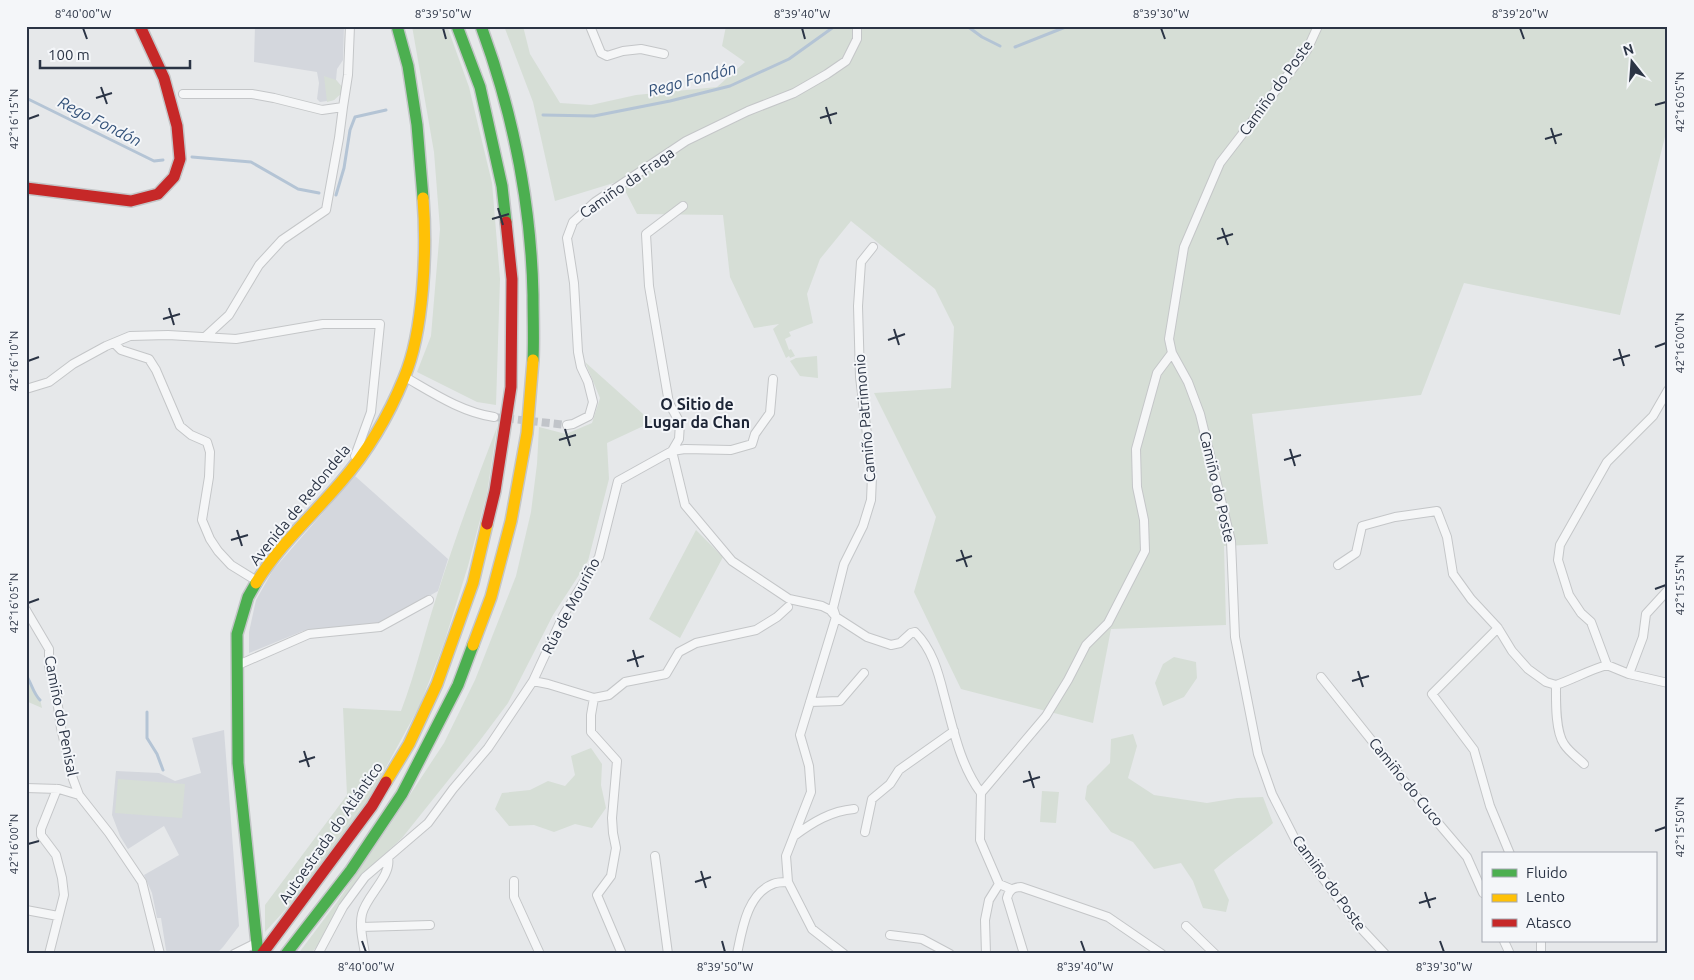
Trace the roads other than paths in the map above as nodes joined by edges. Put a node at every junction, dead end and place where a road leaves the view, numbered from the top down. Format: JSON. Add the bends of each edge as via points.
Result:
{"nodes":[{"id":1,"x":140,"y":26,"type":"edge"},
{"id":2,"x":350,"y":26,"type":"edge"},
{"id":3,"x":397,"y":26,"type":"edge"},
{"id":4,"x":457,"y":26,"type":"edge"},
{"id":5,"x":481,"y":26,"type":"edge"},
{"id":6,"x":590,"y":26,"type":"edge"},
{"id":7,"x":857,"y":26,"type":"edge"},
{"id":8,"x":1318,"y":26,"type":"edge"},
{"id":9,"x":664,"y":54,"type":"dead end"},
{"id":10,"x":183,"y":94,"type":"dead end"},
{"id":11,"x":343,"y":107,"type":"junction"},
{"id":12,"x":26,"y":188,"type":"edge"},
{"id":13,"x":683,"y":206,"type":"dead end"},
{"id":14,"x":872,"y":246,"type":"dead end"},
{"id":15,"x":205,"y":338,"type":"junction"},
{"id":16,"x":114,"y":343,"type":"junction"},
{"id":17,"x":1172,"y":353,"type":"junction"},
{"id":18,"x":405,"y":377,"type":"junction"},
{"id":19,"x":773,"y":378,"type":"dead end"},
{"id":20,"x":26,"y":389,"type":"edge"},
{"id":21,"x":1668,"y":390,"type":"edge"},
{"id":22,"x":494,"y":417,"type":"tunnel mouth"},
{"id":23,"x":567,"y":425,"type":"tunnel mouth"},
{"id":24,"x":672,"y":451,"type":"junction"},
{"id":25,"x":352,"y":468,"type":"junction"},
{"id":26,"x":1338,"y":565,"type":"dead end"},
{"id":27,"x":257,"y":581,"type":"junction"},
{"id":28,"x":1668,"y":590,"type":"edge"},
{"id":29,"x":429,"y":600,"type":"dead end"},
{"id":30,"x":788,"y":607,"type":"dead end"},
{"id":31,"x":26,"y":610,"type":"edge"},
{"id":32,"x":836,"y":617,"type":"junction"},
{"id":33,"x":1498,"y":628,"type":"junction"},
{"id":34,"x":238,"y":665,"type":"junction"},
{"id":35,"x":1607,"y":665,"type":"junction"},
{"id":36,"x":864,"y":673,"type":"dead end"},
{"id":37,"x":1629,"y":674,"type":"junction"},
{"id":38,"x":1321,"y":677,"type":"dead end"},
{"id":39,"x":532,"y":681,"type":"junction"},
{"id":40,"x":1668,"y":683,"type":"edge"},
{"id":41,"x":1556,"y":685,"type":"junction"},
{"id":42,"x":594,"y":698,"type":"junction"},
{"id":43,"x":810,"y":702,"type":"junction"},
{"id":44,"x":954,"y":731,"type":"junction"},
{"id":45,"x":1584,"y":764,"type":"dead end"},
{"id":46,"x":26,"y":788,"type":"edge"},
{"id":47,"x":57,"y":789,"type":"junction"},
{"id":48,"x":981,"y":793,"type":"junction"},
{"id":49,"x":79,"y":795,"type":"junction"},
{"id":50,"x":854,"y":809,"type":"dead end"},
{"id":51,"x":865,"y":832,"type":"dead end"},
{"id":52,"x":794,"y":836,"type":"junction"},
{"id":53,"x":1509,"y":852,"type":"edge"},
{"id":54,"x":655,"y":856,"type":"dead end"},
{"id":55,"x":388,"y":858,"type":"junction"},
{"id":56,"x":514,"y":881,"type":"dead end"},
{"id":57,"x":788,"y":882,"type":"junction"},
{"id":58,"x":999,"y":884,"type":"junction"},
{"id":59,"x":1011,"y":890,"type":"junction"},
{"id":60,"x":1482,"y":891,"type":"edge"},
{"id":61,"x":26,"y":910,"type":"edge"},
{"id":62,"x":58,"y":916,"type":"junction"},
{"id":63,"x":430,"y":925,"type":"dead end"},
{"id":64,"x":1186,"y":926,"type":"dead end"},
{"id":65,"x":361,"y":927,"type":"junction"},
{"id":66,"x":890,"y":935,"type":"dead end"},
{"id":67,"x":1504,"y":942,"type":"edge"},
{"id":68,"x":259,"y":950,"type":"edge"},
{"id":69,"x":49,"y":954,"type":"edge"},
{"id":70,"x":160,"y":954,"type":"edge"},
{"id":71,"x":234,"y":954,"type":"edge"},
{"id":72,"x":286,"y":954,"type":"edge"},
{"id":73,"x":318,"y":954,"type":"edge"},
{"id":74,"x":365,"y":954,"type":"edge"},
{"id":75,"x":540,"y":954,"type":"edge"},
{"id":76,"x":622,"y":954,"type":"edge"},
{"id":77,"x":668,"y":954,"type":"edge"},
{"id":78,"x":737,"y":954,"type":"edge"},
{"id":79,"x":844,"y":954,"type":"edge"},
{"id":80,"x":950,"y":954,"type":"edge"},
{"id":81,"x":986,"y":954,"type":"edge"},
{"id":82,"x":1024,"y":954,"type":"edge"},
{"id":83,"x":1162,"y":954,"type":"edge"},
{"id":84,"x":1215,"y":954,"type":"edge"},
{"id":85,"x":1385,"y":954,"type":"edge"},
{"id":86,"x":1510,"y":954,"type":"edge"}],
"edges":[{"from":1,"to":12,"type":"main road","via":[[164,78],[177,126],[180,159],[174,177],[158,194],[131,201]]},
{"from":2,"to":11,"type":"street"},
{"from":3,"to":18,"type":"main road","name":"Avenida de Redondela","via":[[408,66],[417,125],[424,211],[423,279],[416,338]]},
{"from":4,"to":68,"type":"main road","name":"Autoestrada do Atlántico","via":[[480,87],[502,186],[512,279],[511,388],[495,492],[473,583],[437,684],[409,744],[372,806],[280,931]]},
{"from":5,"to":72,"type":"main road","via":[[497,69],[520,160],[532,252],[534,344],[526,433],[511,521],[491,597],[458,686],[402,794],[351,870]]},
{"from":6,"to":9,"type":"street","via":[[602,53],[607,56],[641,49]]},
{"from":7,"to":23,"type":"street","name":"Camiño da Fraga","via":[[857,39],[846,61],[794,93],[686,141],[572,222],[567,238],[574,282],[578,352],[593,402],[589,416]]},
{"from":8,"to":17,"type":"street","name":"Camiño do Poste","via":[[1307,50],[1220,163],[1184,247],[1168,339]]},
{"from":10,"to":11,"type":"street","via":[[252,94],[322,110]]},
{"from":11,"to":15,"type":"street","via":[[326,210],[282,240],[259,265],[230,315]]},
{"from":13,"to":24,"type":"street","via":[[646,234],[649,286],[669,403],[680,423],[679,439]]},
{"from":14,"to":32,"type":"street","name":"Camiño Patrimonio","via":[[861,262],[858,306],[860,378],[872,476],[871,500],[844,564],[833,608]]},
{"from":15,"to":16,"type":"street","via":[[130,336]]},
{"from":15,"to":25,"type":"street","via":[[236,340],[323,324],[380,324],[371,412]]},
{"from":16,"to":20,"type":"street","via":[[73,364],[50,382]]},
{"from":16,"to":27,"type":"street","via":[[121,350],[149,359],[180,426],[207,442],[209,477],[202,520],[210,539],[231,565]]},
{"from":17,"to":48,"type":"street","via":[[1157,373],[1136,449],[1145,551],[1108,623],[1086,645],[1046,716]]},
{"from":17,"to":85,"type":"street","name":"Camiño do Poste","via":[[1200,414],[1231,541],[1235,637],[1258,754],[1272,794],[1297,843],[1356,923]]},
{"from":18,"to":22,"type":"street","via":[[457,406]]},
{"from":18,"to":25,"type":"main road","name":"Avenida de Redondela","via":[[383,424]]},
{"from":19,"to":24,"type":"street","via":[[770,413],[752,444],[731,450]]},
{"from":21,"to":35,"type":"street","via":[[1653,416],[1607,462],[1560,545],[1558,560],[1569,595],[1591,622]]},
{"from":24,"to":32,"type":"street","via":[[685,505],[732,561],[789,599],[822,606]]},
{"from":24,"to":39,"type":"street","name":"Rúa de Mouriño","via":[[618,481],[599,558],[564,616]]},
{"from":25,"to":27,"type":"main road","name":"Avenida de Redondela","via":[[267,565]]},
{"from":26,"to":33,"type":"street","via":[[1356,553],[1362,526],[1437,511],[1447,538],[1453,574]]},
{"from":27,"to":34,"type":"main road","name":"Avenida de Redondela","via":[[248,597],[238,634]]},
{"from":28,"to":37,"type":"street","via":[[1646,614],[1643,637]]},
{"from":29,"to":34,"type":"street","via":[[380,627],[309,634]]},
{"from":30,"to":42,"type":"street","via":[[756,630],[696,643],[679,652],[666,674],[625,682],[609,695]]},
{"from":31,"to":49,"type":"street","name":"Camiño do Penisal","via":[[49,649],[49,667],[61,728]]},
{"from":32,"to":43,"type":"street","name":"Camiño Patrimonio"},
{"from":32,"to":44,"type":"street","via":[[867,636],[891,645],[900,643],[914,632],[933,658]]},
{"from":33,"to":41,"type":"street","via":[[1528,669]]},
{"from":33,"to":53,"type":"street","via":[[1432,694],[1474,750],[1490,806]]},
{"from":34,"to":68,"type":"main road","name":"Avenida de Redondela","via":[[238,762]]},
{"from":35,"to":37,"type":"street"},
{"from":35,"to":41,"type":"street"},
{"from":36,"to":43,"type":"street","via":[[840,701]]},
{"from":37,"to":40,"type":"street"},
{"from":38,"to":60,"type":"street","name":"Camiño do Cuco","via":[[1467,857]]},
{"from":39,"to":42,"type":"street"},
{"from":39,"to":55,"type":"street","name":"Rúa de Mouriño","via":[[488,748],[428,823]]},
{"from":41,"to":45,"type":"street","via":[[1559,733],[1564,744]]},
{"from":42,"to":76,"type":"street","via":[[591,732],[617,761],[612,818],[616,848],[611,876],[597,895]]},
{"from":43,"to":52,"type":"street","name":"Camiño Patrimonio","via":[[800,735],[809,766],[811,792]]},
{"from":44,"to":48,"type":"street","via":[[972,781]]},
{"from":44,"to":51,"type":"street","via":[[899,770],[890,784],[872,799]]},
{"from":46,"to":47,"type":"street"},
{"from":47,"to":49,"type":"street"},
{"from":47,"to":62,"type":"street","via":[[40,835],[56,855],[62,878],[64,895]]},
{"from":48,"to":58,"type":"street","via":[[980,840]]},
{"from":49,"to":70,"type":"street","name":"Camiño do Penisal","via":[[142,882]]},
{"from":50,"to":52,"type":"street","via":[[840,810],[823,817]]},
{"from":52,"to":57,"type":"street","name":"Camiño Patrimonio","via":[[786,856]]},
{"from":54,"to":77,"type":"street"},
{"from":55,"to":65,"type":"street","via":[[385,872],[362,913]]},
{"from":55,"to":73,"type":"street","name":"Rúa de Mouriño","via":[[365,877]]},
{"from":56,"to":75,"type":"street","via":[[514,897]]},
{"from":57,"to":78,"type":"street","via":[[772,884],[756,896],[744,923]]},
{"from":57,"to":79,"type":"street","via":[[812,929]]},
{"from":58,"to":59,"type":"street"},
{"from":58,"to":81,"type":"street","via":[[989,900],[985,920]]},
{"from":59,"to":82,"type":"street","via":[[1007,898]]},
{"from":59,"to":83,"type":"street","via":[[1021,886],[1108,917]]},
{"from":61,"to":62,"type":"street"},
{"from":62,"to":69,"type":"street"},
{"from":63,"to":65,"type":"street"},
{"from":64,"to":84,"type":"street"},
{"from":65,"to":74,"type":"street"},
{"from":66,"to":80,"type":"street","via":[[922,940]]},
{"from":67,"to":86,"type":"street"},
{"from":68,"to":71,"type":"street"}]}
